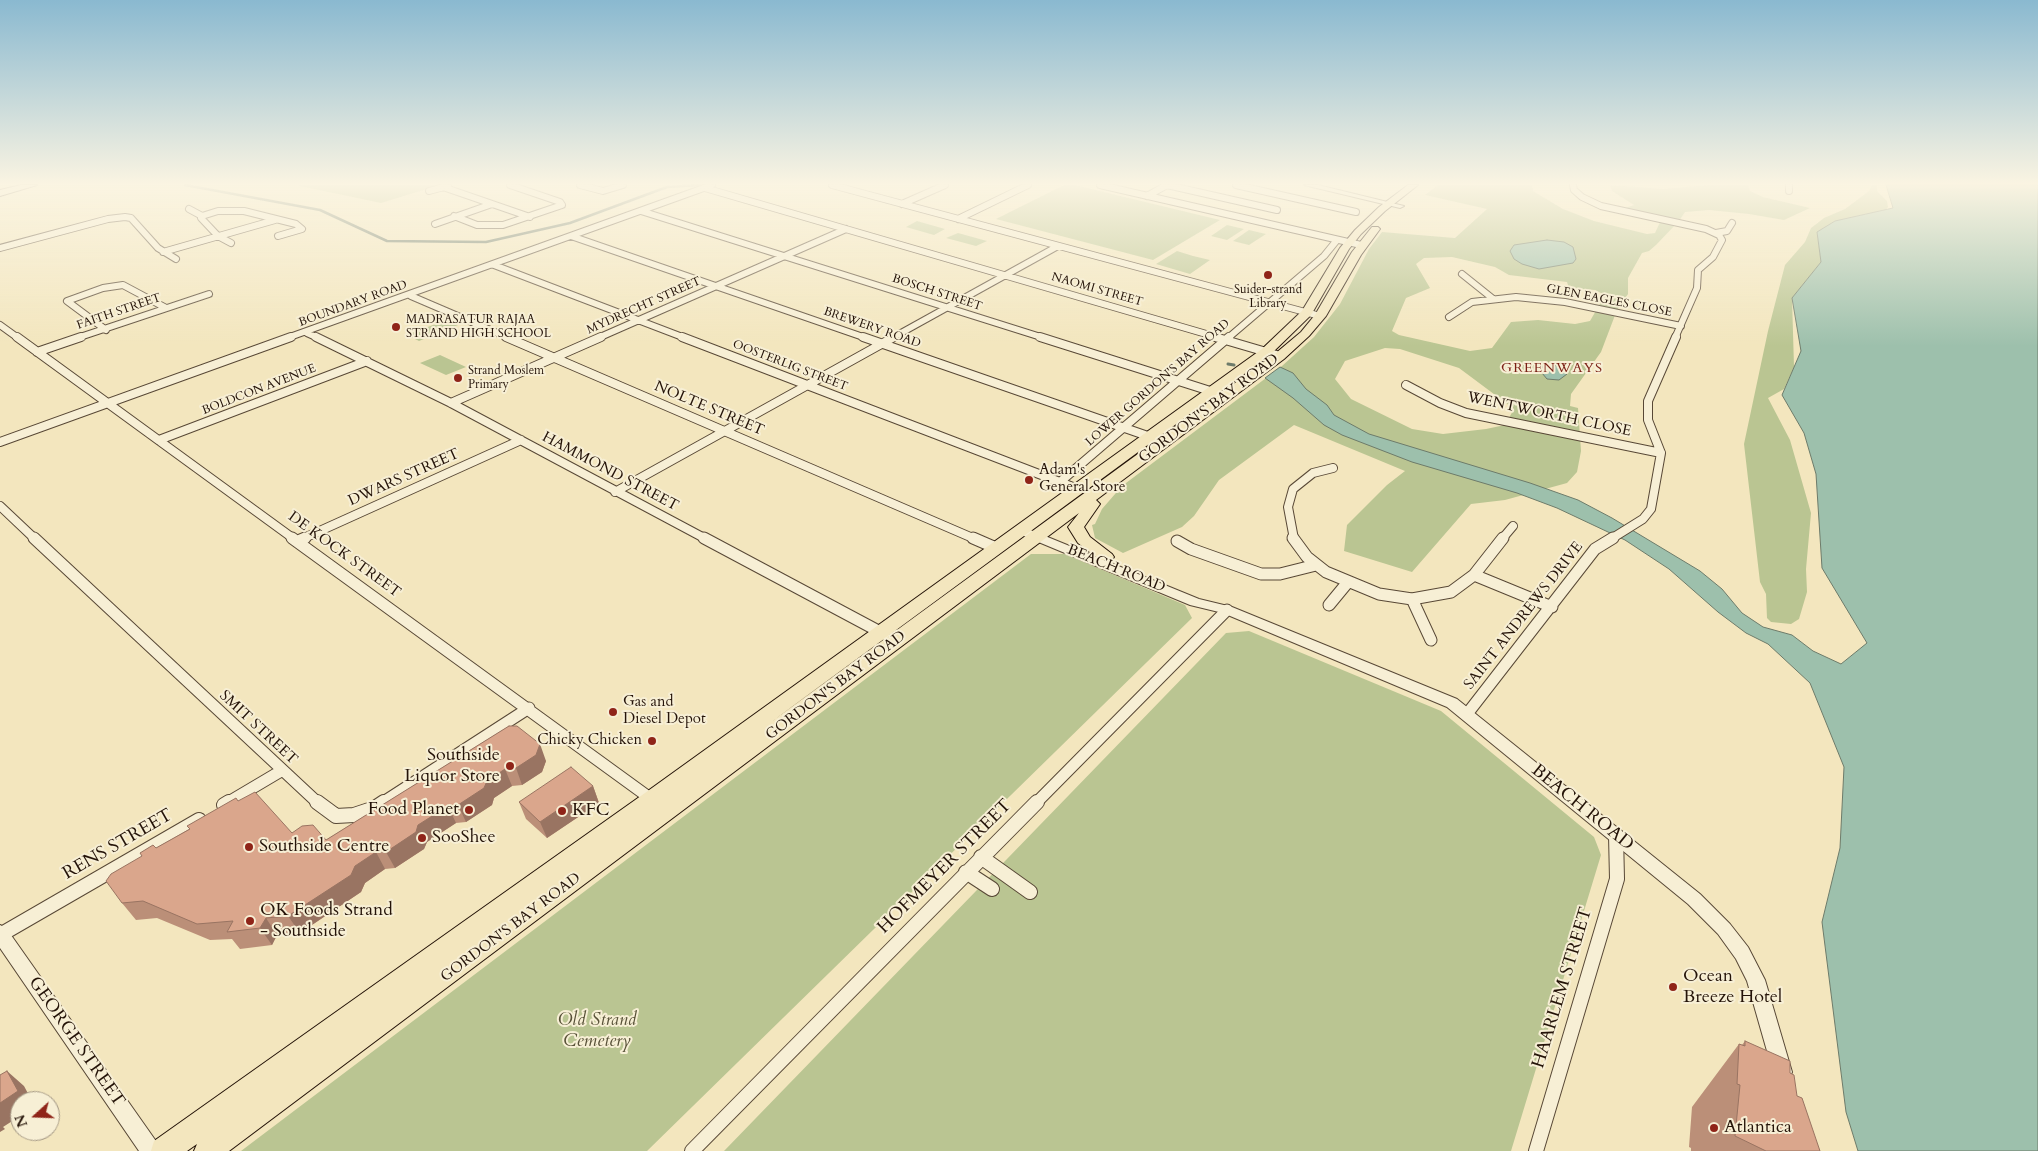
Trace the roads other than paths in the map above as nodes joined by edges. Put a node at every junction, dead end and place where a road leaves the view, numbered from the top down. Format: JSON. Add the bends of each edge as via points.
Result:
{"nodes":[{"id":1,"x":35,"y":239,"type":"edge"},
{"id":2,"x":150,"y":239,"type":"edge"},
{"id":3,"x":209,"y":239,"type":"edge"},
{"id":4,"x":223,"y":239,"type":"edge"},
{"id":5,"x":564,"y":239,"type":"edge"},
{"id":6,"x":579,"y":239,"type":"edge"},
{"id":7,"x":728,"y":239,"type":"edge"},
{"id":8,"x":823,"y":239,"type":"edge"},
{"id":9,"x":880,"y":239,"type":"edge"},
{"id":10,"x":1031,"y":239,"type":"edge"},
{"id":11,"x":1331,"y":239,"type":"edge"},
{"id":12,"x":1353,"y":239,"type":"edge"},
{"id":13,"x":1356,"y":239,"type":"edge"},
{"id":14,"x":1721,"y":239,"type":"edge"},
{"id":15,"x":231,"y":243,"type":"dead end"},
{"id":16,"x":1349,"y":243,"type":"junction"},
{"id":17,"x":1058,"y":246,"type":"junction"},
{"id":18,"x":0,"y":248,"type":"edge"},
{"id":19,"x":163,"y":252,"type":"junction"},
{"id":20,"x":783,"y":256,"type":"junction"},
{"id":21,"x":176,"y":259,"type":"dead end"},
{"id":22,"x":494,"y":265,"type":"junction"},
{"id":23,"x":1462,"y":274,"type":"dead end"},
{"id":24,"x":1006,"y":275,"type":"junction"},
{"id":25,"x":715,"y":286,"type":"junction"},
{"id":26,"x":209,"y":294,"type":"dead end"},
{"id":27,"x":410,"y":296,"type":"junction"},
{"id":28,"x":1492,"y":298,"type":"junction"},
{"id":29,"x":1270,"y":303,"type":"junction"},
{"id":30,"x":166,"y":308,"type":"junction"},
{"id":31,"x":947,"y":308,"type":"junction"},
{"id":32,"x":1307,"y":313,"type":"junction"},
{"id":33,"x":1320,"y":316,"type":"junction"},
{"id":34,"x":1449,"y":317,"type":"dead end"},
{"id":35,"x":639,"y":320,"type":"junction"},
{"id":36,"x":0,"y":325,"type":"edge"},
{"id":37,"x":1681,"y":326,"type":"junction"},
{"id":38,"x":106,"y":330,"type":"junction"},
{"id":39,"x":307,"y":333,"type":"junction"},
{"id":40,"x":1226,"y":340,"type":"junction"},
{"id":41,"x":882,"y":344,"type":"junction"},
{"id":42,"x":37,"y":352,"type":"junction"},
{"id":43,"x":1266,"y":352,"type":"junction"},
{"id":44,"x":1280,"y":356,"type":"junction"},
{"id":45,"x":555,"y":358,"type":"junction"},
{"id":46,"x":367,"y":361,"type":"junction"},
{"id":47,"x":1178,"y":381,"type":"junction"},
{"id":48,"x":808,"y":385,"type":"junction"},
{"id":49,"x":1406,"y":385,"type":"dead end"},
{"id":50,"x":1212,"y":392,"type":"junction"},
{"id":51,"x":1226,"y":396,"type":"junction"},
{"id":52,"x":451,"y":403,"type":"junction"},
{"id":53,"x":108,"y":404,"type":"junction"},
{"id":54,"x":1123,"y":428,"type":"junction"},
{"id":55,"x":724,"y":431,"type":"junction"},
{"id":56,"x":1150,"y":437,"type":"junction"},
{"id":57,"x":159,"y":440,"type":"junction"},
{"id":58,"x":521,"y":440,"type":"junction"},
{"id":59,"x":0,"y":442,"type":"edge"},
{"id":60,"x":1165,"y":442,"type":"junction"},
{"id":61,"x":1661,"y":452,"type":"junction"},
{"id":62,"x":1333,"y":468,"type":"dead end"},
{"id":63,"x":1060,"y":482,"type":"junction"},
{"id":64,"x":1078,"y":489,"type":"junction"},
{"id":65,"x":1101,"y":489,"type":"junction"},
{"id":66,"x":615,"y":492,"type":"junction"},
{"id":67,"x":0,"y":506,"type":"edge"},
{"id":68,"x":1513,"y":526,"type":"dead end"},
{"id":69,"x":1033,"y":530,"type":"junction"},
{"id":70,"x":298,"y":541,"type":"junction"},
{"id":71,"x":1177,"y":541,"type":"dead end"},
{"id":72,"x":996,"y":548,"type":"junction"},
{"id":73,"x":1106,"y":557,"type":"junction"},
{"id":74,"x":1316,"y":565,"type":"junction"},
{"id":75,"x":1474,"y":575,"type":"junction"},
{"id":76,"x":1348,"y":582,"type":"junction"},
{"id":77,"x":1412,"y":599,"type":"junction"},
{"id":78,"x":1212,"y":605,"type":"junction"},
{"id":79,"x":1330,"y":605,"type":"dead end"},
{"id":80,"x":1552,"y":607,"type":"junction"},
{"id":81,"x":1227,"y":610,"type":"junction"},
{"id":82,"x":889,"y":637,"type":"junction"},
{"id":83,"x":1431,"y":640,"type":"dead end"},
{"id":84,"x":529,"y":708,"type":"junction"},
{"id":85,"x":1466,"y":714,"type":"junction"},
{"id":86,"x":282,"y":771,"type":"junction"},
{"id":87,"x":660,"y":805,"type":"junction"},
{"id":88,"x":1616,"y":835,"type":"junction"},
{"id":89,"x":981,"y":857,"type":"junction"},
{"id":90,"x":966,"y":872,"type":"junction"},
{"id":91,"x":992,"y":888,"type":"dead end"},
{"id":92,"x":1030,"y":892,"type":"dead end"},
{"id":93,"x":0,"y":934,"type":"edge"},
{"id":94,"x":1786,"y":1086,"type":"edge"},
{"id":95,"x":151,"y":1151,"type":"edge"},
{"id":96,"x":164,"y":1151,"type":"edge"},
{"id":97,"x":207,"y":1151,"type":"edge"},
{"id":98,"x":692,"y":1151,"type":"edge"},
{"id":99,"x":1536,"y":1151,"type":"edge"}],
"edges":[{"from":1,"to":18,"type":"street"},
{"from":2,"to":19,"type":"street"},
{"from":3,"to":19,"type":"street"},
{"from":4,"to":15,"type":"street"},
{"from":5,"to":22,"type":"street","name":"BOUNDARY ROAD"},
{"from":6,"to":25,"type":"street","name":"BREWERY ROAD"},
{"from":7,"to":20,"type":"street","name":"BOSCH STREET"},
{"from":8,"to":20,"type":"street","name":"MYDRECHT STREET"},
{"from":9,"to":24,"type":"street","name":"NAOMI STREET"},
{"from":10,"to":17,"type":"street"},
{"from":11,"to":16,"type":"street"},
{"from":12,"to":16,"type":"main road","name":"GORDON'S BAY ROAD"},
{"from":13,"to":16,"type":"main road","name":"GORDON'S BAY ROAD"},
{"from":14,"to":37,"type":"street","via":[[1713,257],[1698,270],[1697,288]]},
{"from":16,"to":29,"type":"street","name":"LOWER GORDON'S BAY ROAD","via":[[1324,256]]},
{"from":16,"to":32,"type":"main road","name":"GORDON'S BAY ROAD"},
{"from":16,"to":33,"type":"main road","name":"GORDON'S BAY ROAD"},
{"from":17,"to":24,"type":"street"},
{"from":17,"to":29,"type":"street"},
{"from":19,"to":21,"type":"street"},
{"from":20,"to":25,"type":"street","name":"MYDRECHT STREET"},
{"from":20,"to":31,"type":"street","name":"BOSCH STREET"},
{"from":22,"to":27,"type":"street","name":"BOUNDARY ROAD"},
{"from":22,"to":35,"type":"street","name":"OOSTERLIG STREET"},
{"from":23,"to":28,"type":"street"},
{"from":24,"to":31,"type":"street"},
{"from":24,"to":40,"type":"street","name":"NAOMI STREET"},
{"from":25,"to":35,"type":"street","name":"MYDRECHT STREET"},
{"from":25,"to":41,"type":"street","name":"BREWERY ROAD"},
{"from":26,"to":30,"type":"street","name":"FAITH STREET"},
{"from":27,"to":39,"type":"street","name":"BOUNDARY ROAD"},
{"from":27,"to":45,"type":"street","name":"NOLTE STREET"},
{"from":28,"to":34,"type":"street","name":"GLEN EAGLES CLOSE","via":[[1468,304]]},
{"from":28,"to":37,"type":"street","name":"GLEN EAGLES CLOSE","via":[[1557,300]]},
{"from":29,"to":32,"type":"street"},
{"from":29,"to":40,"type":"street","name":"LOWER GORDON'S BAY ROAD"},
{"from":30,"to":38,"type":"street","name":"FAITH STREET"},
{"from":30,"to":38,"type":"street","via":[[123,285],[103,288],[67,301]]},
{"from":31,"to":41,"type":"street"},
{"from":31,"to":47,"type":"street","name":"BOSCH STREET"},
{"from":32,"to":33,"type":"street"},
{"from":32,"to":43,"type":"main road","name":"GORDON'S BAY ROAD"},
{"from":33,"to":44,"type":"main road","name":"GORDON'S BAY ROAD"},
{"from":35,"to":45,"type":"street","name":"MYDRECHT STREET"},
{"from":35,"to":48,"type":"street","name":"OOSTERLIG STREET"},
{"from":36,"to":42,"type":"street","name":"DE KOCK STREET"},
{"from":37,"to":61,"type":"street","via":[[1648,401],[1648,420]]},
{"from":38,"to":42,"type":"street","name":"FAITH STREET"},
{"from":39,"to":46,"type":"street","name":"HAMMOND STREET"},
{"from":39,"to":53,"type":"street","name":"BOUNDARY ROAD"},
{"from":40,"to":43,"type":"street","name":"NAOMI STREET"},
{"from":40,"to":47,"type":"street","name":"LOWER GORDON'S BAY ROAD"},
{"from":41,"to":48,"type":"street"},
{"from":41,"to":54,"type":"street","name":"BREWERY ROAD"},
{"from":42,"to":53,"type":"street","name":"DE KOCK STREET"},
{"from":43,"to":44,"type":"street","name":"NAOMI STREET"},
{"from":43,"to":50,"type":"main road","name":"GORDON'S BAY ROAD"},
{"from":44,"to":51,"type":"main road","name":"GORDON'S BAY ROAD"},
{"from":45,"to":52,"type":"street","name":"MYDRECHT STREET"},
{"from":45,"to":55,"type":"street","name":"NOLTE STREET"},
{"from":46,"to":52,"type":"street","name":"HAMMOND STREET"},
{"from":46,"to":57,"type":"street","name":"BOLDCON AVENUE"},
{"from":47,"to":50,"type":"street","name":"BOSCH STREET"},
{"from":47,"to":54,"type":"street","name":"LOWER GORDON'S BAY ROAD"},
{"from":48,"to":55,"type":"street"},
{"from":48,"to":63,"type":"street","name":"OOSTERLIG STREET"},
{"from":49,"to":61,"type":"street","name":"WENTWORTH CLOSE","via":[[1452,408],[1475,415],[1581,439]]},
{"from":50,"to":51,"type":"street","name":"BOSCH STREET"},
{"from":50,"to":56,"type":"main road","name":"GORDON'S BAY ROAD"},
{"from":51,"to":60,"type":"main road","name":"GORDON'S BAY ROAD"},
{"from":52,"to":58,"type":"street","name":"HAMMOND STREET"},
{"from":53,"to":57,"type":"street","name":"DE KOCK STREET"},
{"from":53,"to":59,"type":"street","name":"BOUNDARY ROAD"},
{"from":54,"to":56,"type":"street","name":"BREWERY ROAD"},
{"from":54,"to":63,"type":"street","name":"LOWER GORDON'S BAY ROAD"},
{"from":55,"to":66,"type":"street"},
{"from":55,"to":72,"type":"street","name":"NOLTE STREET"},
{"from":56,"to":60,"type":"street","name":"BREWERY ROAD"},
{"from":56,"to":64,"type":"main road","name":"GORDON'S BAY ROAD"},
{"from":57,"to":70,"type":"street","name":"DE KOCK STREET"},
{"from":58,"to":66,"type":"street","name":"HAMMOND STREET"},
{"from":58,"to":70,"type":"street","name":"DWARS STREET"},
{"from":60,"to":65,"type":"main road","name":"GORDON'S BAY ROAD"},
{"from":61,"to":80,"type":"street","name":"SAINT ANDREWS DRIVE","via":[[1651,509],[1643,519],[1595,549]]},
{"from":62,"to":74,"type":"street","via":[[1304,479],[1288,501],[1292,537]]},
{"from":63,"to":64,"type":"street","name":"OOSTERLIG STREET"},
{"from":64,"to":69,"type":"main road","name":"GORDON'S BAY ROAD"},
{"from":65,"to":69,"type":"main road","name":"GORDON'S BAY ROAD"},
{"from":65,"to":73,"type":"main road","via":[[1076,527],[1084,540]]},
{"from":66,"to":82,"type":"street","name":"HAMMOND STREET"},
{"from":67,"to":86,"type":"street","name":"SMIT STREET"},
{"from":68,"to":75,"type":"street"},
{"from":69,"to":72,"type":"main road","name":"GORDON'S BAY ROAD"},
{"from":69,"to":73,"type":"street","name":"BEACH ROAD"},
{"from":69,"to":78,"type":"street","name":"BEACH ROAD","via":[[1195,602]]},
{"from":69,"to":82,"type":"main road","name":"GORDON'S BAY ROAD"},
{"from":70,"to":84,"type":"street","name":"DE KOCK STREET"},
{"from":71,"to":74,"type":"street","via":[[1262,574],[1280,574]]},
{"from":72,"to":82,"type":"main road","name":"GORDON'S BAY ROAD"},
{"from":73,"to":78,"type":"street","name":"BEACH ROAD","via":[[1201,596]]},
{"from":74,"to":76,"type":"street"},
{"from":75,"to":77,"type":"street","via":[[1451,592]]},
{"from":75,"to":80,"type":"street"},
{"from":76,"to":77,"type":"street","via":[[1379,594]]},
{"from":76,"to":79,"type":"street"},
{"from":77,"to":83,"type":"street"},
{"from":78,"to":81,"type":"street","name":"BEACH ROAD"},
{"from":80,"to":85,"type":"street","name":"SAINT ANDREWS DRIVE"},
{"from":81,"to":85,"type":"street","name":"BEACH ROAD","via":[[1444,699]]},
{"from":81,"to":89,"type":"street","name":"HOFMEYER STREET"},
{"from":82,"to":87,"type":"main road","name":"GORDON'S BAY ROAD"},
{"from":84,"to":86,"type":"street","name":"SMIT STREET","via":[[384,803],[354,816],[329,813]]},
{"from":84,"to":87,"type":"street","name":"DE KOCK STREET"},
{"from":85,"to":88,"type":"street","name":"BEACH ROAD"},
{"from":86,"to":93,"type":"street","name":"RENS STREET"},
{"from":87,"to":96,"type":"main road","name":"GORDON'S BAY ROAD"},
{"from":87,"to":97,"type":"main road","name":"GORDON'S BAY ROAD"},
{"from":88,"to":94,"type":"street","name":"BEACH ROAD","via":[[1694,899],[1742,953],[1761,995]]},
{"from":88,"to":99,"type":"street","name":"HAARLEM STREET","via":[[1617,879]]},
{"from":89,"to":90,"type":"street","name":"HOFMEYER STREET"},
{"from":89,"to":92,"type":"street"},
{"from":90,"to":91,"type":"street"},
{"from":90,"to":98,"type":"street","name":"HOFMEYER STREET"},
{"from":93,"to":95,"type":"street","name":"GEORGE STREET"}]}
